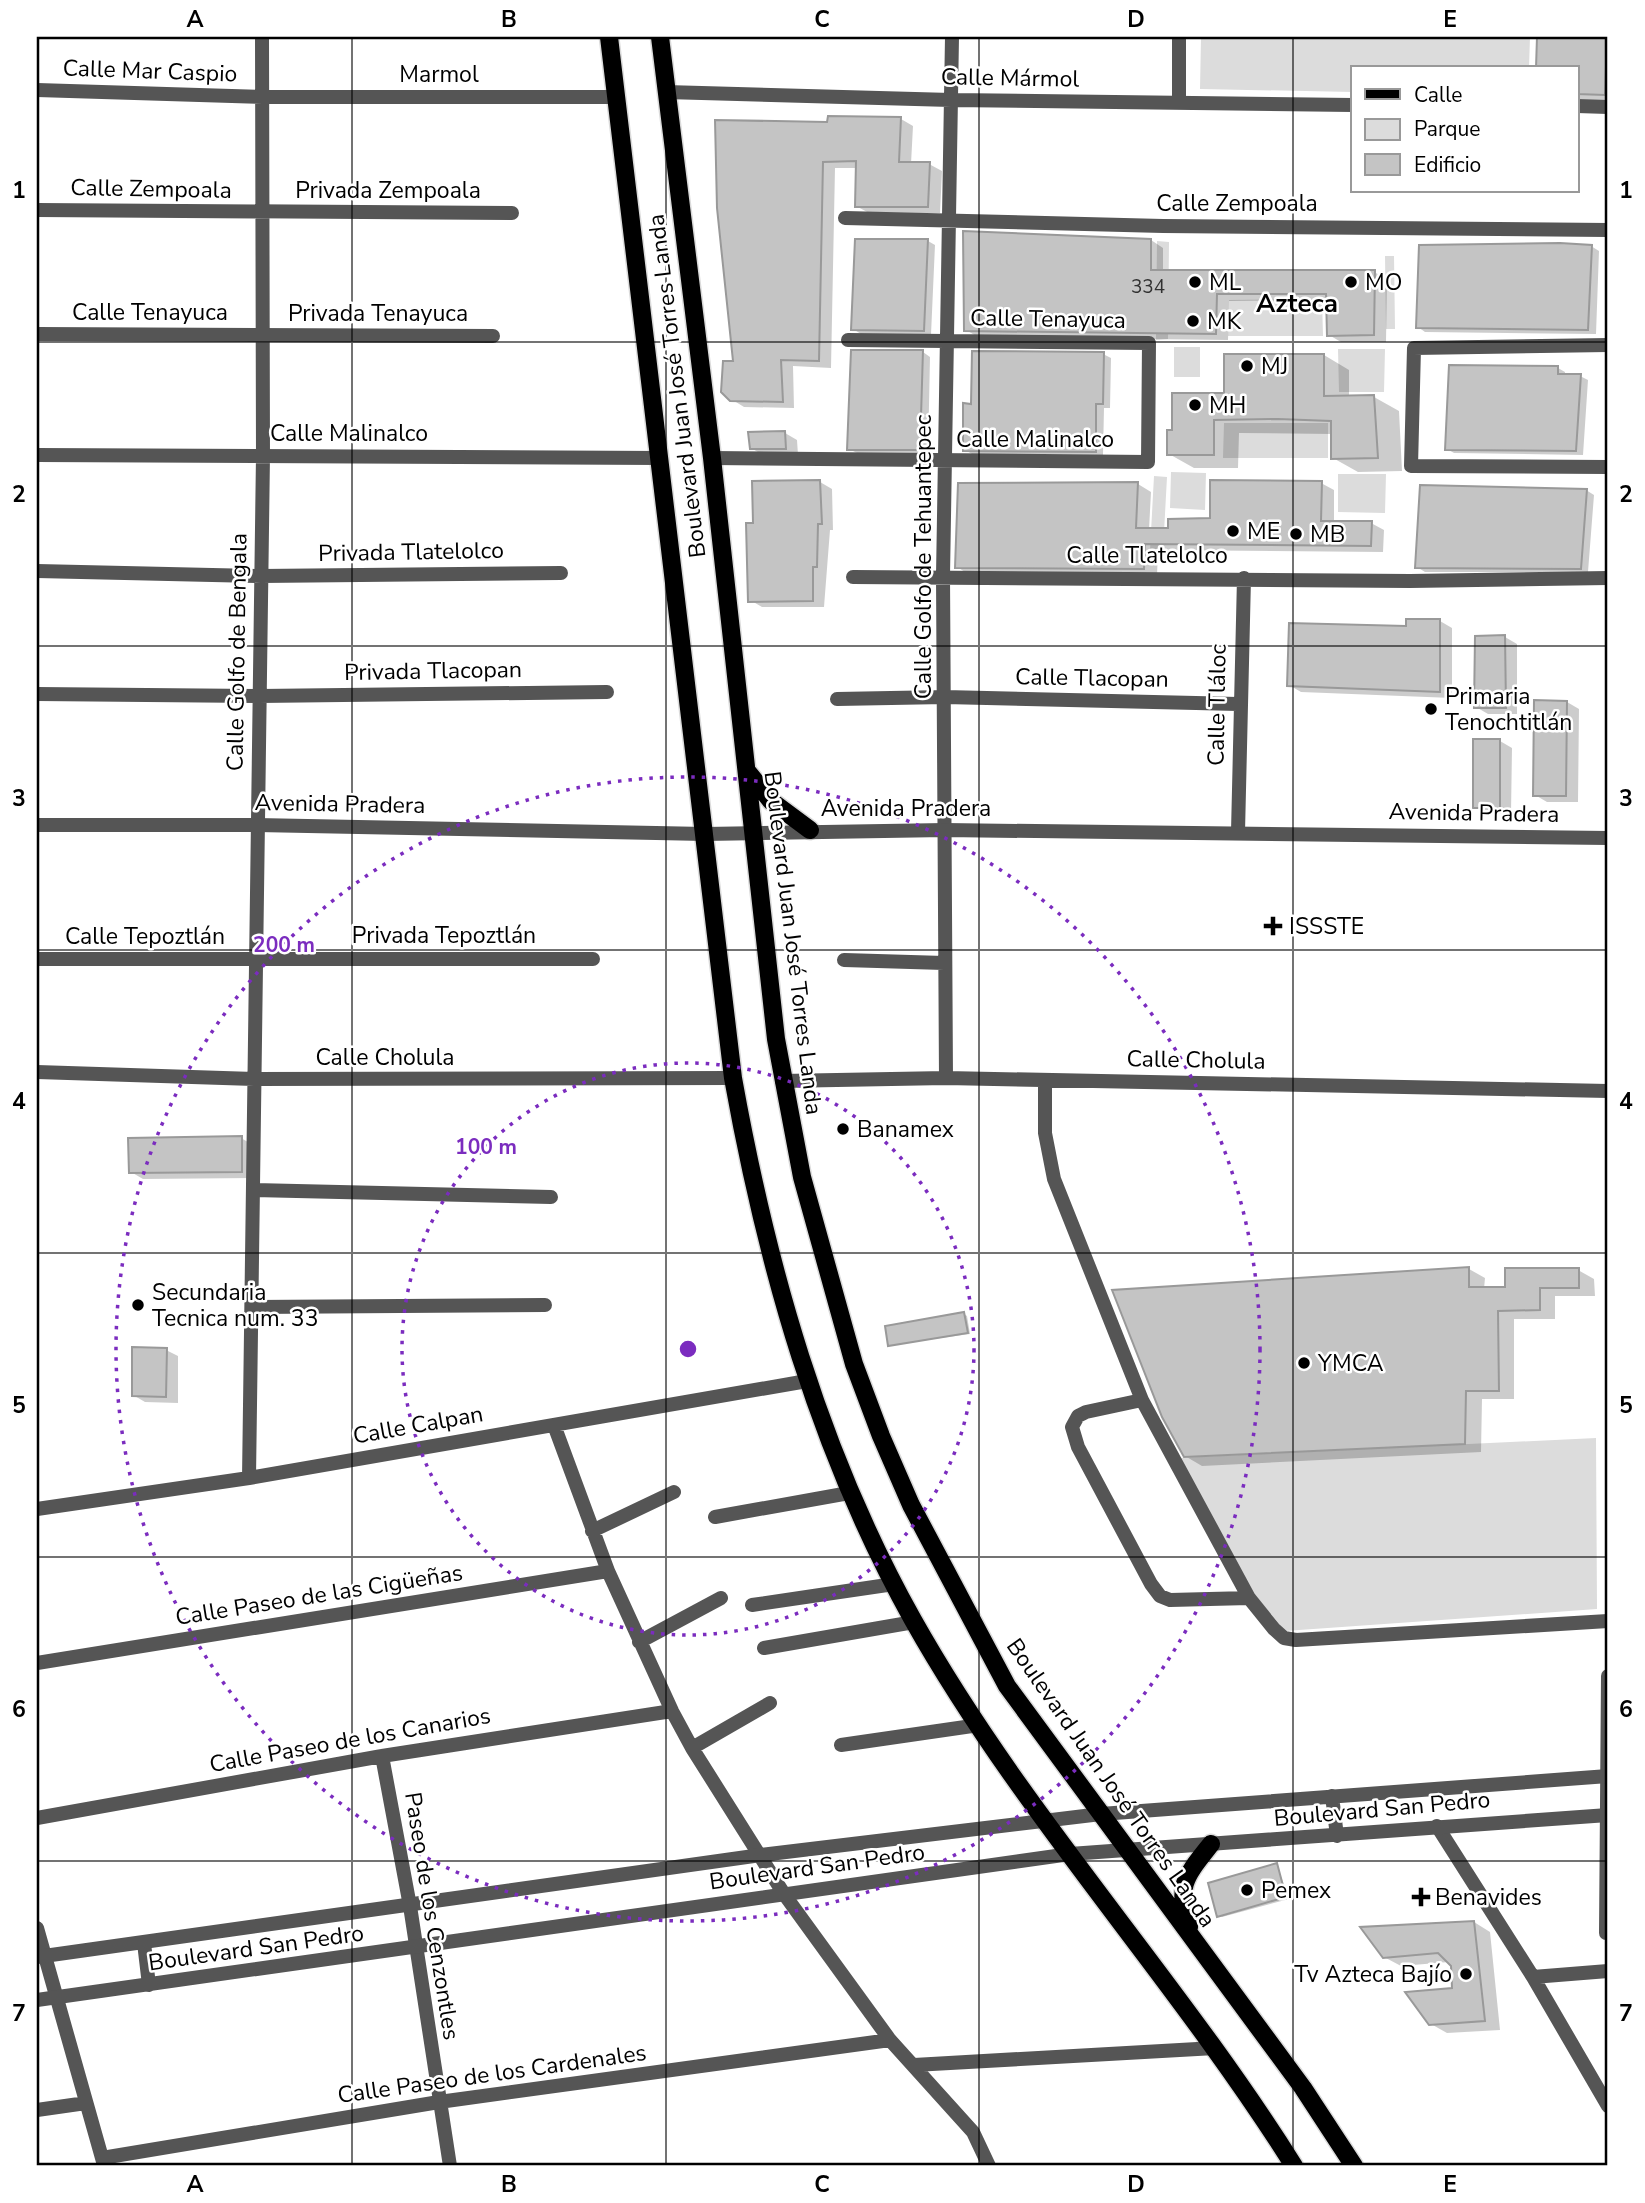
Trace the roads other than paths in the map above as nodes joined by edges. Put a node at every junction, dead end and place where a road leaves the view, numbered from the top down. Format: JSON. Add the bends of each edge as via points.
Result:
{"nodes":[{"id":1,"x":262,"y":37,"type":"edge"},
{"id":2,"x":609,"y":37,"type":"edge"},
{"id":3,"x":660,"y":37,"type":"edge"},
{"id":4,"x":952,"y":37,"type":"edge"},
{"id":5,"x":1179,"y":37,"type":"edge"},
{"id":6,"x":37,"y":90,"type":"edge"},
{"id":7,"x":666,"y":92,"type":"junction"},
{"id":8,"x":262,"y":97,"type":"junction"},
{"id":9,"x":616,"y":97,"type":"junction"},
{"id":10,"x":951,"y":100,"type":"junction"},
{"id":11,"x":1179,"y":103,"type":"junction"},
{"id":12,"x":1351,"y":104,"type":"edge"},
{"id":13,"x":1578,"y":106,"type":"edge"},
{"id":14,"x":1608,"y":107,"type":"edge"},
{"id":15,"x":37,"y":210,"type":"edge"},
{"id":16,"x":264,"y":213,"type":"junction"},
{"id":17,"x":512,"y":213,"type":"dead end"},
{"id":18,"x":845,"y":218,"type":"dead end"},
{"id":19,"x":949,"y":220,"type":"junction"},
{"id":20,"x":1608,"y":230,"type":"edge"},
{"id":21,"x":37,"y":334,"type":"edge"},
{"id":22,"x":263,"y":336,"type":"junction"},
{"id":23,"x":494,"y":336,"type":"dead end"},
{"id":24,"x":848,"y":340,"type":"dead end"},
{"id":25,"x":947,"y":340,"type":"junction"},
{"id":26,"x":1608,"y":345,"type":"edge"},
{"id":27,"x":37,"y":455,"type":"edge"},
{"id":28,"x":263,"y":455,"type":"junction"},
{"id":29,"x":660,"y":458,"type":"junction"},
{"id":30,"x":712,"y":458,"type":"junction"},
{"id":31,"x":945,"y":461,"type":"junction"},
{"id":32,"x":1148,"y":462,"type":"joint"},
{"id":33,"x":1608,"y":467,"type":"edge"},
{"id":34,"x":37,"y":570,"type":"edge"},
{"id":35,"x":562,"y":573,"type":"dead end"},
{"id":36,"x":261,"y":576,"type":"junction"},
{"id":37,"x":943,"y":576,"type":"junction"},
{"id":38,"x":853,"y":577,"type":"dead end"},
{"id":39,"x":1244,"y":578,"type":"junction"},
{"id":40,"x":1608,"y":578,"type":"edge"},
{"id":41,"x":607,"y":692,"type":"dead end"},
{"id":42,"x":37,"y":694,"type":"edge"},
{"id":43,"x":260,"y":696,"type":"junction"},
{"id":44,"x":945,"y":697,"type":"junction"},
{"id":45,"x":837,"y":699,"type":"dead end"},
{"id":46,"x":1238,"y":704,"type":"junction"},
{"id":47,"x":746,"y":769,"type":"junction"},
{"id":48,"x":37,"y":825,"type":"edge"},
{"id":49,"x":257,"y":825,"type":"junction"},
{"id":50,"x":810,"y":830,"type":"junction"},
{"id":51,"x":945,"y":830,"type":"junction"},
{"id":52,"x":754,"y":831,"type":"junction"},
{"id":53,"x":1238,"y":832,"type":"junction"},
{"id":54,"x":705,"y":834,"type":"junction"},
{"id":55,"x":1608,"y":838,"type":"edge"},
{"id":56,"x":254,"y":958,"type":"junction"},
{"id":57,"x":37,"y":959,"type":"edge"},
{"id":58,"x":593,"y":959,"type":"dead end"},
{"id":59,"x":844,"y":960,"type":"dead end"},
{"id":60,"x":944,"y":962,"type":"junction"},
{"id":61,"x":37,"y":1072,"type":"edge"},
{"id":62,"x":946,"y":1078,"type":"junction"},
{"id":63,"x":254,"y":1079,"type":"junction"},
{"id":64,"x":733,"y":1079,"type":"junction"},
{"id":65,"x":1045,"y":1080,"type":"junction"},
{"id":66,"x":782,"y":1081,"type":"junction"},
{"id":67,"x":1608,"y":1091,"type":"edge"},
{"id":68,"x":254,"y":1190,"type":"junction"},
{"id":69,"x":551,"y":1196,"type":"dead end"},
{"id":70,"x":545,"y":1305,"type":"dead end"},
{"id":71,"x":253,"y":1307,"type":"junction"},
{"id":72,"x":807,"y":1381,"type":"junction"},
{"id":73,"x":1142,"y":1401,"type":"junction"},
{"id":74,"x":554,"y":1425,"type":"junction"},
{"id":75,"x":249,"y":1478,"type":"junction"},
{"id":76,"x":674,"y":1492,"type":"dead end"},
{"id":77,"x":849,"y":1493,"type":"junction"},
{"id":78,"x":37,"y":1509,"type":"edge"},
{"id":79,"x":715,"y":1517,"type":"dead end"},
{"id":80,"x":592,"y":1531,"type":"junction"},
{"id":81,"x":608,"y":1572,"type":"junction"},
{"id":82,"x":894,"y":1584,"type":"junction"},
{"id":83,"x":721,"y":1598,"type":"dead end"},
{"id":84,"x":1249,"y":1598,"type":"junction"},
{"id":85,"x":752,"y":1605,"type":"dead end"},
{"id":86,"x":1608,"y":1621,"type":"edge"},
{"id":87,"x":914,"y":1622,"type":"junction"},
{"id":88,"x":639,"y":1642,"type":"junction"},
{"id":89,"x":764,"y":1648,"type":"dead end"},
{"id":90,"x":37,"y":1663,"type":"edge"},
{"id":91,"x":1608,"y":1676,"type":"edge"},
{"id":92,"x":771,"y":1703,"type":"dead end"},
{"id":93,"x":672,"y":1712,"type":"junction"},
{"id":94,"x":979,"y":1725,"type":"junction"},
{"id":95,"x":841,"y":1745,"type":"dead end"},
{"id":96,"x":692,"y":1748,"type":"junction"},
{"id":97,"x":382,"y":1756,"type":"junction"},
{"id":98,"x":1607,"y":1776,"type":"edge"},
{"id":99,"x":1332,"y":1796,"type":"junction"},
{"id":100,"x":1101,"y":1814,"type":"junction"},
{"id":101,"x":1606,"y":1815,"type":"edge"},
{"id":102,"x":37,"y":1818,"type":"edge"},
{"id":103,"x":1047,"y":1821,"type":"junction"},
{"id":104,"x":1437,"y":1826,"type":"junction"},
{"id":105,"x":1336,"y":1836,"type":"junction"},
{"id":106,"x":1211,"y":1844,"type":"junction"},
{"id":107,"x":1127,"y":1848,"type":"junction"},
{"id":108,"x":1070,"y":1854,"type":"junction"},
{"id":109,"x":761,"y":1855,"type":"junction"},
{"id":110,"x":784,"y":1894,"type":"junction"},
{"id":111,"x":410,"y":1906,"type":"junction"},
{"id":112,"x":37,"y":1928,"type":"edge"},
{"id":113,"x":1606,"y":1933,"type":"dead end"},
{"id":114,"x":144,"y":1943,"type":"junction"},
{"id":115,"x":1194,"y":1944,"type":"junction"},
{"id":116,"x":417,"y":1948,"type":"junction"},
{"id":117,"x":41,"y":1957,"type":"edge"},
{"id":118,"x":1608,"y":1971,"type":"edge"},
{"id":119,"x":1533,"y":1977,"type":"junction"},
{"id":120,"x":149,"y":1985,"type":"junction"},
{"id":121,"x":57,"y":1998,"type":"junction"},
{"id":122,"x":37,"y":2000,"type":"edge"},
{"id":123,"x":890,"y":2040,"type":"junction"},
{"id":124,"x":1215,"y":2048,"type":"junction"},
{"id":125,"x":914,"y":2065,"type":"junction"},
{"id":126,"x":439,"y":2102,"type":"junction"},
{"id":127,"x":86,"y":2103,"type":"junction"},
{"id":128,"x":1608,"y":2106,"type":"edge"},
{"id":129,"x":37,"y":2110,"type":"edge"},
{"id":130,"x":103,"y":2162,"type":"edge"},
{"id":131,"x":450,"y":2166,"type":"edge"},
{"id":132,"x":989,"y":2166,"type":"edge"},
{"id":133,"x":1294,"y":2166,"type":"edge"},
{"id":134,"x":1354,"y":2166,"type":"edge"}],
"edges":[{"from":1,"to":8,"type":"street","name":"Calle Golfo de Bengala"},
{"from":2,"to":9,"type":"main road","name":"Boulevard Juan José Torres Landa"},
{"from":3,"to":7,"type":"main road","name":"Boulevard Juan José Torres Landa"},
{"from":4,"to":10,"type":"street","name":"Calle Golfo de Tehuantepec"},
{"from":5,"to":11,"type":"street"},
{"from":6,"to":8,"type":"street","name":"Calle Mar Caspio"},
{"from":7,"to":10,"type":"street","name":"Calle Mármol"},
{"from":7,"to":30,"type":"main road","name":"Boulevard Juan José Torres Landa"},
{"from":8,"to":9,"type":"street","name":"Marmol"},
{"from":8,"to":16,"type":"street","name":"Calle Golfo de Bengala"},
{"from":9,"to":29,"type":"main road","name":"Boulevard Juan José Torres Landa"},
{"from":10,"to":11,"type":"street","name":"Calle Mármol"},
{"from":10,"to":19,"type":"street","name":"Calle Golfo de Tehuantepec"},
{"from":11,"to":12,"type":"street","name":"Calle Mármol"},
{"from":13,"to":14,"type":"street"},
{"from":15,"to":16,"type":"street","name":"Calle Zempoala"},
{"from":16,"to":17,"type":"street","name":"Privada Zempoala"},
{"from":16,"to":22,"type":"street","name":"Calle Golfo de Bengala"},
{"from":18,"to":19,"type":"street"},
{"from":19,"to":20,"type":"street","name":"Calle Zempoala"},
{"from":19,"to":25,"type":"street","name":"Calle Golfo de Tehuantepec"},
{"from":21,"to":22,"type":"street","name":"Calle Tenayuca"},
{"from":22,"to":23,"type":"street","name":"Privada Tenayuca"},
{"from":22,"to":28,"type":"street","name":"Calle Golfo de Bengala"},
{"from":24,"to":25,"type":"street"},
{"from":25,"to":31,"type":"street","name":"Calle Golfo de Tehuantepec"},
{"from":25,"to":32,"type":"street","name":"Calle Tenayuca","via":[[1149,343]]},
{"from":26,"to":33,"type":"street","via":[[1413,348],[1412,466]]},
{"from":27,"to":28,"type":"street","name":"Calle Malinalco"},
{"from":28,"to":29,"type":"street","name":"Calle Malinalco"},
{"from":28,"to":36,"type":"street","name":"Calle Golfo de Bengala"},
{"from":29,"to":54,"type":"main road","name":"Boulevard Juan José Torres Landa"},
{"from":30,"to":31,"type":"street","name":"Calle Malinalco"},
{"from":30,"to":47,"type":"main road","name":"Boulevard Juan José Torres Landa"},
{"from":31,"to":32,"type":"street","name":"Calle Malinalco"},
{"from":31,"to":37,"type":"street","name":"Calle Golfo de Tehuantepec"},
{"from":34,"to":36,"type":"street"},
{"from":35,"to":36,"type":"street","name":"Privada Tlatelolco"},
{"from":36,"to":43,"type":"street","name":"Calle Golfo de Bengala"},
{"from":37,"to":38,"type":"street","name":"Calle Tlatelolco"},
{"from":37,"to":39,"type":"street","name":"Calle Tlatelolco"},
{"from":37,"to":44,"type":"street","name":"Calle Golfo de Tehuantepec"},
{"from":39,"to":40,"type":"street","name":"Calle Tlatelolco","via":[[1410,582]]},
{"from":39,"to":46,"type":"street","name":"Calle Tláloc"},
{"from":41,"to":43,"type":"street","name":"Privada Tlacopan"},
{"from":42,"to":43,"type":"street"},
{"from":43,"to":49,"type":"street","name":"Calle Golfo de Bengala"},
{"from":44,"to":45,"type":"street"},
{"from":44,"to":46,"type":"street","name":"Calle Tlacopan"},
{"from":44,"to":51,"type":"street","name":"Calle Golfo de Tehuantepec"},
{"from":46,"to":53,"type":"street","name":"Calle Tláloc"},
{"from":47,"to":50,"type":"main road","via":[[771,801]]},
{"from":47,"to":52,"type":"main road","name":"Boulevard Juan José Torres Landa"},
{"from":48,"to":49,"type":"street","name":"Avenida Pradera"},
{"from":49,"to":54,"type":"street","name":"Avenida Pradera"},
{"from":49,"to":56,"type":"street","name":"Calle Golfo de Bengala"},
{"from":50,"to":51,"type":"street","name":"Avenida Pradera"},
{"from":50,"to":52,"type":"street","name":"Avenida Pradera"},
{"from":51,"to":53,"type":"street","name":"Avenida Pradera"},
{"from":51,"to":60,"type":"street","name":"Calle Golfo de Tehuantepec"},
{"from":52,"to":54,"type":"street","name":"Avenida Pradera"},
{"from":52,"to":66,"type":"main road","name":"Boulevard Juan José Torres Landa"},
{"from":53,"to":55,"type":"street","name":"Avenida Pradera"},
{"from":54,"to":64,"type":"main road","name":"Boulevard Juan José Torres Landa"},
{"from":56,"to":57,"type":"street","name":"Calle Tepoztlán"},
{"from":56,"to":58,"type":"street","name":"Privada Tepoztlán"},
{"from":56,"to":63,"type":"street","name":"Calle Golfo de Bengala"},
{"from":59,"to":60,"type":"street"},
{"from":60,"to":62,"type":"street","name":"Calle Golfo de Tehuantepec"},
{"from":61,"to":63,"type":"street","name":"Calle Cholula"},
{"from":62,"to":65,"type":"street","name":"Calle Cholula"},
{"from":62,"to":66,"type":"street","name":"Calle Cholula"},
{"from":63,"to":64,"type":"street","name":"Calle Cholula"},
{"from":63,"to":68,"type":"street","name":"Calle Golfo de Bengala"},
{"from":64,"to":72,"type":"main road","name":"Boulevard Juan José Torres Landa","via":[[754,1188]]},
{"from":65,"to":67,"type":"street","name":"Calle Cholula"},
{"from":65,"to":73,"type":"street","via":[[1045,1133],[1054,1179]]},
{"from":66,"to":100,"type":"main road","name":"Boulevard Juan José Torres Landa","via":[[830,1282],[881,1436],[922,1527],[1007,1686]]},
{"from":68,"to":69,"type":"street"},
{"from":68,"to":71,"type":"street","name":"Calle Golfo de Bengala"},
{"from":70,"to":71,"type":"street"},
{"from":71,"to":75,"type":"street","name":"Calle Golfo de Bengala"},
{"from":72,"to":74,"type":"street","name":"Calle Calpan"},
{"from":72,"to":77,"type":"main road","name":"Boulevard Juan José Torres Landa"},
{"from":73,"to":84,"type":"street"},
{"from":73,"to":84,"type":"street","via":[[1086,1412],[1072,1427],[1078,1447],[1151,1584],[1160,1596],[1180,1601]]},
{"from":74,"to":75,"type":"street","name":"Calle Calpan"},
{"from":74,"to":80,"type":"street"},
{"from":75,"to":78,"type":"street","name":"Calle Calpan"},
{"from":76,"to":80,"type":"street"},
{"from":77,"to":79,"type":"street"},
{"from":77,"to":82,"type":"main road","name":"Boulevard Juan José Torres Landa"},
{"from":80,"to":81,"type":"street"},
{"from":81,"to":88,"type":"street"},
{"from":81,"to":90,"type":"street","name":"Calle Paseo de las Cigüeñas"},
{"from":82,"to":85,"type":"street"},
{"from":82,"to":87,"type":"main road","name":"Boulevard Juan José Torres Landa"},
{"from":83,"to":88,"type":"street"},
{"from":84,"to":86,"type":"street","via":[[1284,1638],[1296,1640]]},
{"from":87,"to":89,"type":"street"},
{"from":87,"to":94,"type":"main road","name":"Boulevard Juan José Torres Landa"},
{"from":88,"to":93,"type":"street"},
{"from":91,"to":98,"type":"street"},
{"from":92,"to":96,"type":"street"},
{"from":93,"to":96,"type":"street"},
{"from":93,"to":97,"type":"street","name":"Calle Paseo de los Canarios"},
{"from":94,"to":95,"type":"street"},
{"from":94,"to":103,"type":"main road","name":"Boulevard Juan José Torres Landa"},
{"from":96,"to":109,"type":"street"},
{"from":97,"to":102,"type":"street","name":"Calle Paseo de los Canarios"},
{"from":97,"to":111,"type":"street","name":"Paseo de los Cenzontles"},
{"from":98,"to":99,"type":"street","name":"Boulevard San Pedro"},
{"from":98,"to":101,"type":"street"},
{"from":99,"to":100,"type":"street","name":"Boulevard San Pedro"},
{"from":99,"to":105,"type":"street"},
{"from":100,"to":103,"type":"street","name":"Boulevard San Pedro"},
{"from":100,"to":107,"type":"main road","name":"Boulevard Juan José Torres Landa"},
{"from":101,"to":104,"type":"street","name":"Boulevard San Pedro"},
{"from":101,"to":113,"type":"street"},
{"from":103,"to":108,"type":"main road","name":"Boulevard Juan José Torres Landa"},
{"from":103,"to":109,"type":"street","name":"Boulevard San Pedro"},
{"from":104,"to":105,"type":"street","name":"Boulevard San Pedro"},
{"from":104,"to":119,"type":"street"},
{"from":105,"to":106,"type":"street","name":"Boulevard San Pedro"},
{"from":106,"to":107,"type":"street","name":"Boulevard San Pedro"},
{"from":106,"to":115,"type":"main road","via":[[1181,1892]]},
{"from":107,"to":108,"type":"street","name":"Boulevard San Pedro"},
{"from":107,"to":115,"type":"main road","name":"Boulevard Juan José Torres Landa"},
{"from":108,"to":110,"type":"street","name":"Boulevard San Pedro"},
{"from":108,"to":124,"type":"main road","name":"Boulevard Juan José Torres Landa"},
{"from":109,"to":110,"type":"street"},
{"from":109,"to":111,"type":"street","name":"Boulevard San Pedro"},
{"from":110,"to":116,"type":"street","name":"Boulevard San Pedro"},
{"from":110,"to":123,"type":"street"},
{"from":111,"to":114,"type":"street","name":"Boulevard San Pedro"},
{"from":111,"to":116,"type":"street","name":"Paseo de los Cenzontles"},
{"from":112,"to":117,"type":"street"},
{"from":114,"to":117,"type":"street","name":"Boulevard San Pedro"},
{"from":114,"to":120,"type":"street"},
{"from":115,"to":134,"type":"main road","name":"Boulevard Juan José Torres Landa","via":[[1303,2088]]},
{"from":116,"to":120,"type":"street","name":"Boulevard San Pedro"},
{"from":116,"to":126,"type":"street","name":"Paseo de los Cenzontles"},
{"from":117,"to":121,"type":"street"},
{"from":118,"to":119,"type":"street"},
{"from":119,"to":128,"type":"street"},
{"from":120,"to":121,"type":"street","name":"Boulevard San Pedro"},
{"from":121,"to":122,"type":"street","name":"Boulevard San Pedro"},
{"from":121,"to":127,"type":"street"},
{"from":123,"to":125,"type":"street"},
{"from":123,"to":126,"type":"street","name":"Calle Paseo de los Cardenales"},
{"from":124,"to":125,"type":"street"},
{"from":124,"to":133,"type":"main road","name":"Boulevard Juan José Torres Landa"},
{"from":125,"to":132,"type":"street","via":[[972,2132]]},
{"from":126,"to":130,"type":"street","name":"Calle Paseo de los Cardenales"},
{"from":126,"to":131,"type":"street","name":"Paseo de los Cenzontles"},
{"from":127,"to":129,"type":"street"},
{"from":127,"to":130,"type":"street"}]}
